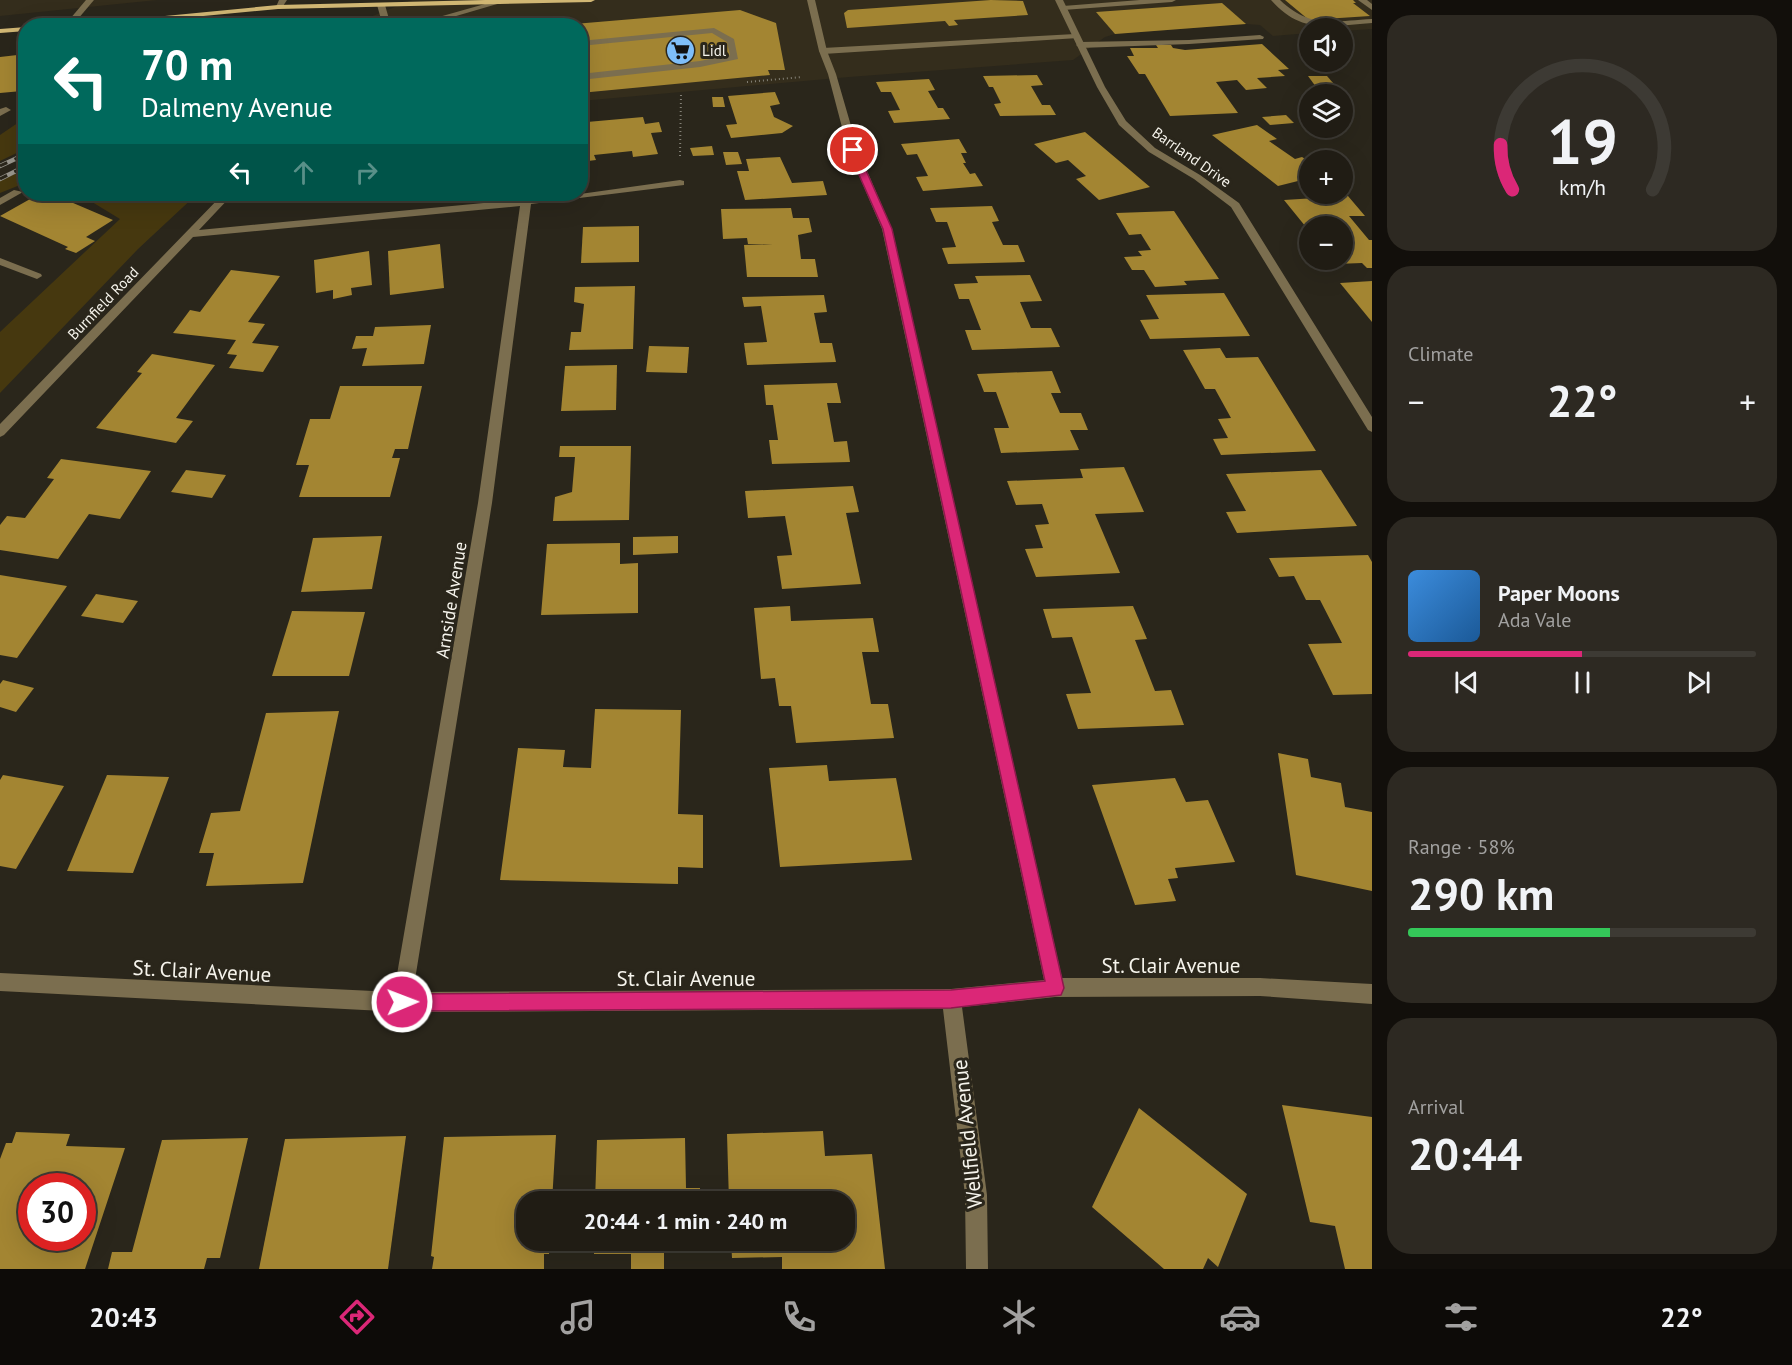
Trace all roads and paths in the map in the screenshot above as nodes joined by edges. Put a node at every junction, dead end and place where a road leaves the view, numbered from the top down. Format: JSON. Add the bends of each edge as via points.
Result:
{"nodes":[{"id":1,"x":90,"y":0,"type":"edge"},
{"id":2,"x":591,"y":0,"type":"edge"},
{"id":3,"x":811,"y":0,"type":"edge"},
{"id":4,"x":1172,"y":0,"type":"edge"},
{"id":5,"x":1275,"y":0,"type":"edge"},
{"id":6,"x":1362,"y":0,"type":"edge"},
{"id":7,"x":500,"y":2,"type":"junction"},
{"id":8,"x":334,"y":3,"type":"edge"},
{"id":9,"x":280,"y":4,"type":"edge"},
{"id":10,"x":1061,"y":4,"type":"edge"},
{"id":11,"x":381,"y":5,"type":"junction"},
{"id":12,"x":1372,"y":8,"type":"edge"},
{"id":13,"x":73,"y":18,"type":"edge"},
{"id":14,"x":177,"y":18,"type":"edge"},
{"id":15,"x":385,"y":18,"type":"edge"},
{"id":16,"x":441,"y":18,"type":"edge"},
{"id":17,"x":1372,"y":21,"type":"edge"},
{"id":18,"x":18,"y":30,"type":"edge"},
{"id":19,"x":0,"y":31,"type":"edge"},
{"id":20,"x":1260,"y":37,"type":"dead end"},
{"id":21,"x":1078,"y":41,"type":"junction"},
{"id":22,"x":588,"y":43,"type":"edge"},
{"id":23,"x":824,"y":51,"type":"junction"},
{"id":24,"x":832,"y":74,"type":"junction"},
{"id":25,"x":588,"y":75,"type":"edge"},
{"id":26,"x":746,"y":82,"type":"dead end"},
{"id":27,"x":681,"y":87,"type":"dead end"},
{"id":28,"x":680,"y":183,"type":"joint"},
{"id":29,"x":18,"y":192,"type":"dead end"},
{"id":30,"x":588,"y":194,"type":"edge"},
{"id":31,"x":221,"y":201,"type":"edge"},
{"id":32,"x":534,"y":201,"type":"edge"},
{"id":33,"x":0,"y":202,"type":"edge"},
{"id":34,"x":526,"y":202,"type":"junction"},
{"id":35,"x":190,"y":234,"type":"junction"},
{"id":36,"x":0,"y":261,"type":"edge"},
{"id":37,"x":37,"y":276,"type":"dead end"},
{"id":38,"x":1372,"y":427,"type":"edge"},
{"id":39,"x":0,"y":432,"type":"edge"},
{"id":40,"x":0,"y":982,"type":"edge"},
{"id":41,"x":1055,"y":988,"type":"junction"},
{"id":42,"x":1372,"y":994,"type":"edge"},
{"id":43,"x":951,"y":999,"type":"junction"},
{"id":44,"x":402,"y":1002,"type":"junction"},
{"id":45,"x":977,"y":1269,"type":"edge"}],
"edges":[{"from":1,"to":13,"type":"street"},
{"from":2,"to":7,"type":"main road"},
{"from":3,"to":23,"type":"street"},
{"from":4,"to":10,"type":"street"},
{"from":5,"to":17,"type":"street","via":[[1292,16],[1312,24]]},
{"from":6,"to":12,"type":"street"},
{"from":7,"to":11,"type":"main road"},
{"from":7,"to":16,"type":"street"},
{"from":8,"to":9,"type":"main road"},
{"from":8,"to":11,"type":"main road"},
{"from":9,"to":14,"type":"main road"},
{"from":10,"to":21,"type":"street","name":"Barrland Drive"},
{"from":11,"to":15,"type":"street"},
{"from":18,"to":19,"type":"main road"},
{"from":20,"to":21,"type":"street","via":[[1189,42]]},
{"from":21,"to":23,"type":"street"},
{"from":21,"to":38,"type":"street","name":"Barrland Drive","via":[[1122,123],[1152,150],[1234,205]]},
{"from":22,"to":25,"type":"street","via":[[714,30],[731,41],[735,57]]},
{"from":23,"to":24,"type":"street"},
{"from":24,"to":26,"type":"path"},
{"from":24,"to":41,"type":"street","via":[[853,150],[887,229]]},
{"from":27,"to":28,"type":"path"},
{"from":28,"to":30,"type":"street"},
{"from":29,"to":33,"type":"street"},
{"from":31,"to":35,"type":"street","name":"Burnfield Road"},
{"from":32,"to":34,"type":"street"},
{"from":34,"to":35,"type":"street"},
{"from":34,"to":44,"type":"street","name":"Arnside Avenue","via":[[470,604]]},
{"from":35,"to":39,"type":"street","name":"Burnfield Road"},
{"from":36,"to":37,"type":"street"},
{"from":40,"to":44,"type":"street","name":"St. Clair Avenue"},
{"from":41,"to":42,"type":"street","name":"St. Clair Avenue","via":[[1260,987]]},
{"from":41,"to":43,"type":"street","name":"St. Clair Avenue"},
{"from":43,"to":44,"type":"street","name":"St. Clair Avenue"},
{"from":43,"to":45,"type":"street","name":"Wellfield Avenue","via":[[976,1195]]}]}
